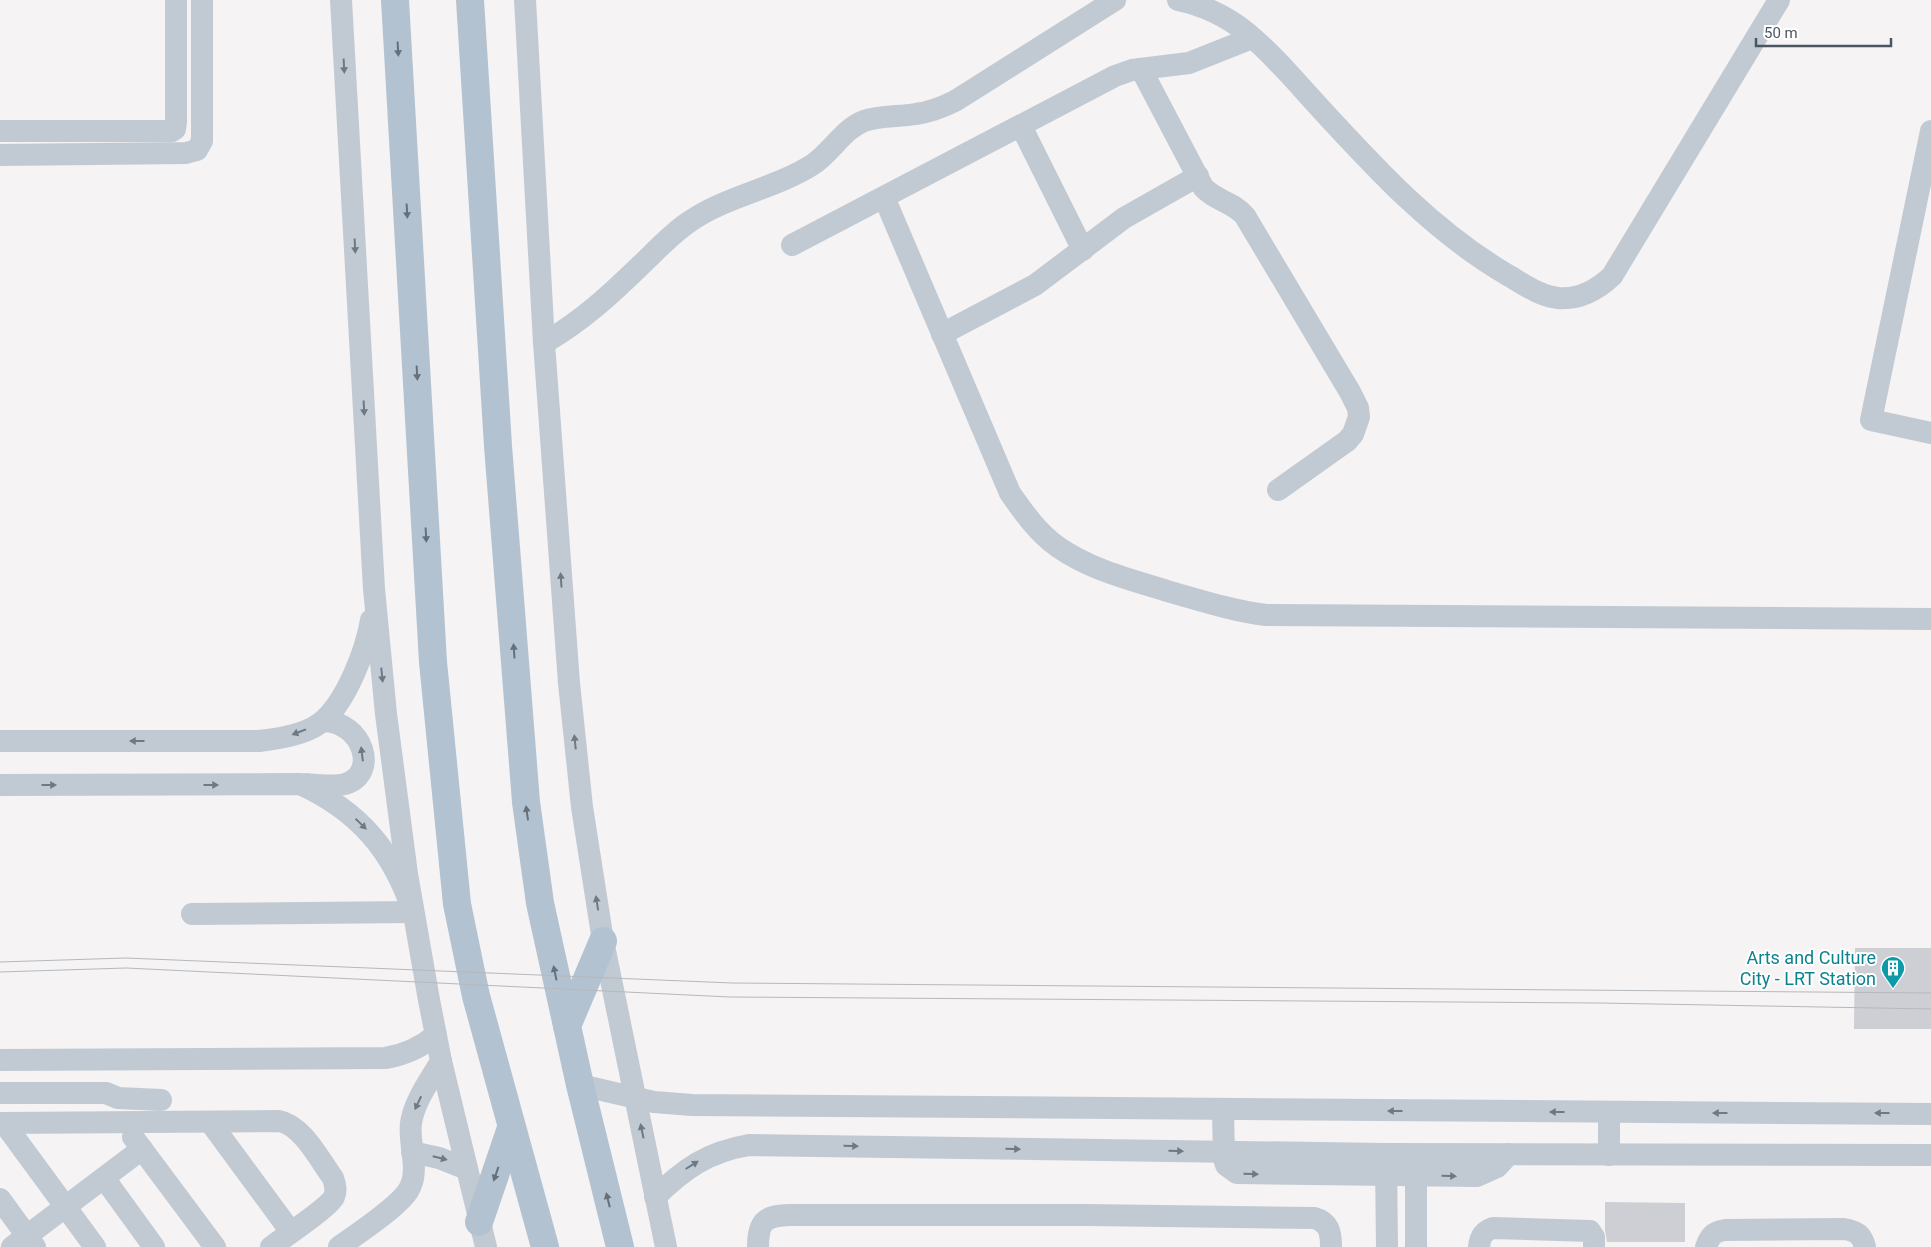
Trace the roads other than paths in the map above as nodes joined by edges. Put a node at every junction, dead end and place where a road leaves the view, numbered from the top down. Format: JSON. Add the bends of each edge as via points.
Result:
{"nodes":[{"id":1,"x":176,"y":0,"type":"edge"},
{"id":2,"x":202,"y":0,"type":"edge"},
{"id":3,"x":341,"y":0,"type":"edge"},
{"id":4,"x":395,"y":0,"type":"edge"},
{"id":5,"x":470,"y":0,"type":"edge"},
{"id":6,"x":525,"y":0,"type":"edge"},
{"id":7,"x":1115,"y":0,"type":"edge"},
{"id":8,"x":1178,"y":0,"type":"edge"},
{"id":9,"x":1779,"y":0,"type":"edge"},
{"id":10,"x":1252,"y":38,"type":"junction"},
{"id":11,"x":1141,"y":69,"type":"junction"},
{"id":12,"x":1021,"y":126,"type":"junction"},
{"id":13,"x":0,"y":131,"type":"edge"},
{"id":14,"x":1931,"y":131,"type":"edge"},
{"id":15,"x":0,"y":155,"type":"edge"},
{"id":16,"x":1198,"y":176,"type":"junction"},
{"id":17,"x":884,"y":197,"type":"junction"},
{"id":18,"x":792,"y":246,"type":"dead end"},
{"id":19,"x":1083,"y":250,"type":"junction"},
{"id":20,"x":942,"y":334,"type":"junction"},
{"id":21,"x":544,"y":343,"type":"junction"},
{"id":22,"x":1931,"y":432,"type":"edge"},
{"id":23,"x":1278,"y":490,"type":"dead end"},
{"id":24,"x":374,"y":589,"type":"junction"},
{"id":25,"x":1931,"y":619,"type":"edge"},
{"id":26,"x":324,"y":721,"type":"junction"},
{"id":27,"x":0,"y":740,"type":"edge"},
{"id":28,"x":300,"y":784,"type":"junction"},
{"id":29,"x":0,"y":785,"type":"edge"},
{"id":30,"x":413,"y":912,"type":"junction"},
{"id":31,"x":192,"y":914,"type":"dead end"},
{"id":32,"x":603,"y":941,"type":"junction"},
{"id":33,"x":567,"y":1026,"type":"junction"},
{"id":34,"x":436,"y":1035,"type":"junction"},
{"id":35,"x":0,"y":1060,"type":"edge"},
{"id":36,"x":441,"y":1061,"type":"junction"},
{"id":37,"x":580,"y":1085,"type":"junction"},
{"id":38,"x":0,"y":1093,"type":"edge"},
{"id":39,"x":635,"y":1098,"type":"junction"},
{"id":40,"x":1223,"y":1109,"type":"junction"},
{"id":41,"x":1609,"y":1112,"type":"junction"},
{"id":42,"x":1931,"y":1114,"type":"edge"},
{"id":43,"x":122,"y":1122,"type":"junction"},
{"id":44,"x":167,"y":1122,"type":"junction"},
{"id":45,"x":210,"y":1122,"type":"junction"},
{"id":46,"x":2,"y":1123,"type":"edge"},
{"id":47,"x":511,"y":1128,"type":"junction"},
{"id":48,"x":142,"y":1149,"type":"junction"},
{"id":49,"x":412,"y":1152,"type":"junction"},
{"id":50,"x":1223,"y":1152,"type":"junction"},
{"id":51,"x":1609,"y":1154,"type":"junction"},
{"id":52,"x":1931,"y":1155,"type":"edge"},
{"id":53,"x":1386,"y":1164,"type":"junction"},
{"id":54,"x":1416,"y":1165,"type":"junction"},
{"id":55,"x":467,"y":1169,"type":"junction"},
{"id":56,"x":104,"y":1178,"type":"junction"},
{"id":57,"x":655,"y":1197,"type":"junction"},
{"id":58,"x":0,"y":1199,"type":"edge"},
{"id":59,"x":65,"y":1207,"type":"junction"},
{"id":60,"x":291,"y":1232,"type":"junction"},
{"id":61,"x":483,"y":1234,"type":"edge"},
{"id":62,"x":24,"y":1243,"type":"edge"},
{"id":63,"x":95,"y":1247,"type":"edge"},
{"id":64,"x":154,"y":1247,"type":"edge"},
{"id":65,"x":215,"y":1247,"type":"edge"},
{"id":66,"x":271,"y":1247,"type":"edge"},
{"id":67,"x":339,"y":1247,"type":"edge"},
{"id":68,"x":545,"y":1247,"type":"edge"},
{"id":69,"x":620,"y":1247,"type":"edge"},
{"id":70,"x":666,"y":1247,"type":"edge"},
{"id":71,"x":758,"y":1247,"type":"edge"},
{"id":72,"x":1331,"y":1247,"type":"edge"},
{"id":73,"x":1387,"y":1247,"type":"edge"},
{"id":74,"x":1416,"y":1247,"type":"edge"},
{"id":75,"x":1479,"y":1247,"type":"edge"},
{"id":76,"x":1594,"y":1247,"type":"edge"},
{"id":77,"x":1706,"y":1247,"type":"edge"},
{"id":78,"x":1866,"y":1247,"type":"edge"}],
"edges":[{"from":1,"to":13,"type":"street","via":[[176,122],[172,131]]},
{"from":2,"to":15,"type":"street","via":[[202,141],[197,150],[186,153]]},
{"from":3,"to":24,"type":"street","one_way":true},
{"from":4,"to":47,"type":"main road","one_way":true,"via":[[434,662],[449,829],[457,904],[474,987]]},
{"from":33,"to":5,"type":"main road","one_way":true,"via":[[540,903],[526,802],[498,446]]},
{"from":6,"to":21,"type":"street"},
{"from":7,"to":21,"type":"street","via":[[956,101],[930,111],[862,122],[811,166],[689,221],[598,307]]},
{"from":8,"to":10,"type":"street","via":[[1209,10]]},
{"from":9,"to":10,"type":"street","via":[[1612,276],[1601,287],[1573,298],[1558,298],[1531,288],[1487,262],[1426,217]]},
{"from":10,"to":11,"type":"street","via":[[1189,63]]},
{"from":11,"to":12,"type":"street","via":[[1115,76]]},
{"from":11,"to":16,"type":"street"},
{"from":12,"to":17,"type":"street"},
{"from":12,"to":19,"type":"street"},
{"from":14,"to":22,"type":"street","via":[[1871,420]]},
{"from":16,"to":19,"type":"street","via":[[1124,218]]},
{"from":16,"to":23,"type":"street","via":[[1210,194],[1236,207],[1245,216],[1358,408],[1357,426],[1347,441]]},
{"from":17,"to":18,"type":"street"},
{"from":17,"to":20,"type":"street"},
{"from":19,"to":20,"type":"street","via":[[1028,289]]},
{"from":20,"to":25,"type":"street","via":[[1010,493],[1031,522],[1056,546],[1086,564],[1228,609],[1285,616]]},
{"from":32,"to":21,"type":"street","one_way":true,"via":[[582,807],[569,683]]},
{"from":24,"to":26,"type":"street","via":[[370,629],[357,668]]},
{"from":24,"to":30,"type":"street","one_way":true,"via":[[388,732]]},
{"from":26,"to":27,"type":"street","one_way":true,"via":[[295,734],[259,741]]},
{"from":28,"to":26,"type":"street","one_way":true,"via":[[345,784],[352,781],[362,768],[362,747],[354,733],[340,724]]},
{"from":29,"to":28,"type":"street","one_way":true},
{"from":28,"to":30,"type":"street","one_way":true,"via":[[338,804],[370,833],[396,870]]},
{"from":30,"to":31,"type":"street"},
{"from":30,"to":34,"type":"street"},
{"from":32,"to":33,"type":"main road"},
{"from":32,"to":39,"type":"street"},
{"from":33,"to":37,"type":"main road"},
{"from":34,"to":35,"type":"street","via":[[407,1054],[385,1058]]},
{"from":34,"to":36,"type":"street"},
{"from":36,"to":49,"type":"street","one_way":true,"via":[[411,1122]]},
{"from":36,"to":55,"type":"street"},
{"from":37,"to":39,"type":"street"},
{"from":69,"to":37,"type":"main road","one_way":true},
{"from":38,"to":44,"type":"street","via":[[106,1093],[118,1098],[161,1100]]},
{"from":39,"to":40,"type":"street","via":[[692,1106]]},
{"from":57,"to":39,"type":"street","one_way":true},
{"from":41,"to":40,"type":"street","one_way":true},
{"from":40,"to":50,"type":"street"},
{"from":42,"to":41,"type":"street","one_way":true},
{"from":41,"to":51,"type":"street"},
{"from":43,"to":44,"type":"street"},
{"from":43,"to":46,"type":"street"},
{"from":43,"to":48,"type":"street"},
{"from":44,"to":45,"type":"street"},
{"from":45,"to":60,"type":"street"},
{"from":45,"to":60,"type":"street","via":[[279,1121],[300,1132],[333,1178],[336,1192],[330,1203]]},
{"from":46,"to":59,"type":"street"},
{"from":47,"to":61,"type":"main road","one_way":true},
{"from":47,"to":68,"type":"main road"},
{"from":48,"to":56,"type":"street"},
{"from":48,"to":65,"type":"street"},
{"from":49,"to":55,"type":"street","one_way":true},
{"from":49,"to":67,"type":"street","via":[[414,1172],[409,1191]]},
{"from":50,"to":53,"type":"street","one_way":true},
{"from":57,"to":50,"type":"street","one_way":true,"via":[[700,1160],[749,1146]]},
{"from":51,"to":52,"type":"street"},
{"from":54,"to":51,"type":"street","one_way":true,"via":[[1508,1154]]},
{"from":53,"to":54,"type":"street"},
{"from":53,"to":73,"type":"street"},
{"from":54,"to":74,"type":"street"},
{"from":55,"to":61,"type":"street"},
{"from":56,"to":59,"type":"street"},
{"from":56,"to":64,"type":"street"},
{"from":57,"to":70,"type":"street"},
{"from":58,"to":62,"type":"street"},
{"from":59,"to":62,"type":"street"},
{"from":59,"to":63,"type":"street"},
{"from":60,"to":66,"type":"street"},
{"from":71,"to":72,"type":"street","via":[[763,1222],[773,1216],[809,1214],[1314,1218],[1324,1221],[1329,1228]]},
{"from":75,"to":76,"type":"street","via":[[1481,1236],[1493,1228],[1590,1231]]},
{"from":77,"to":78,"type":"street","via":[[1715,1232],[1725,1230],[1844,1229],[1856,1231]]}]}
